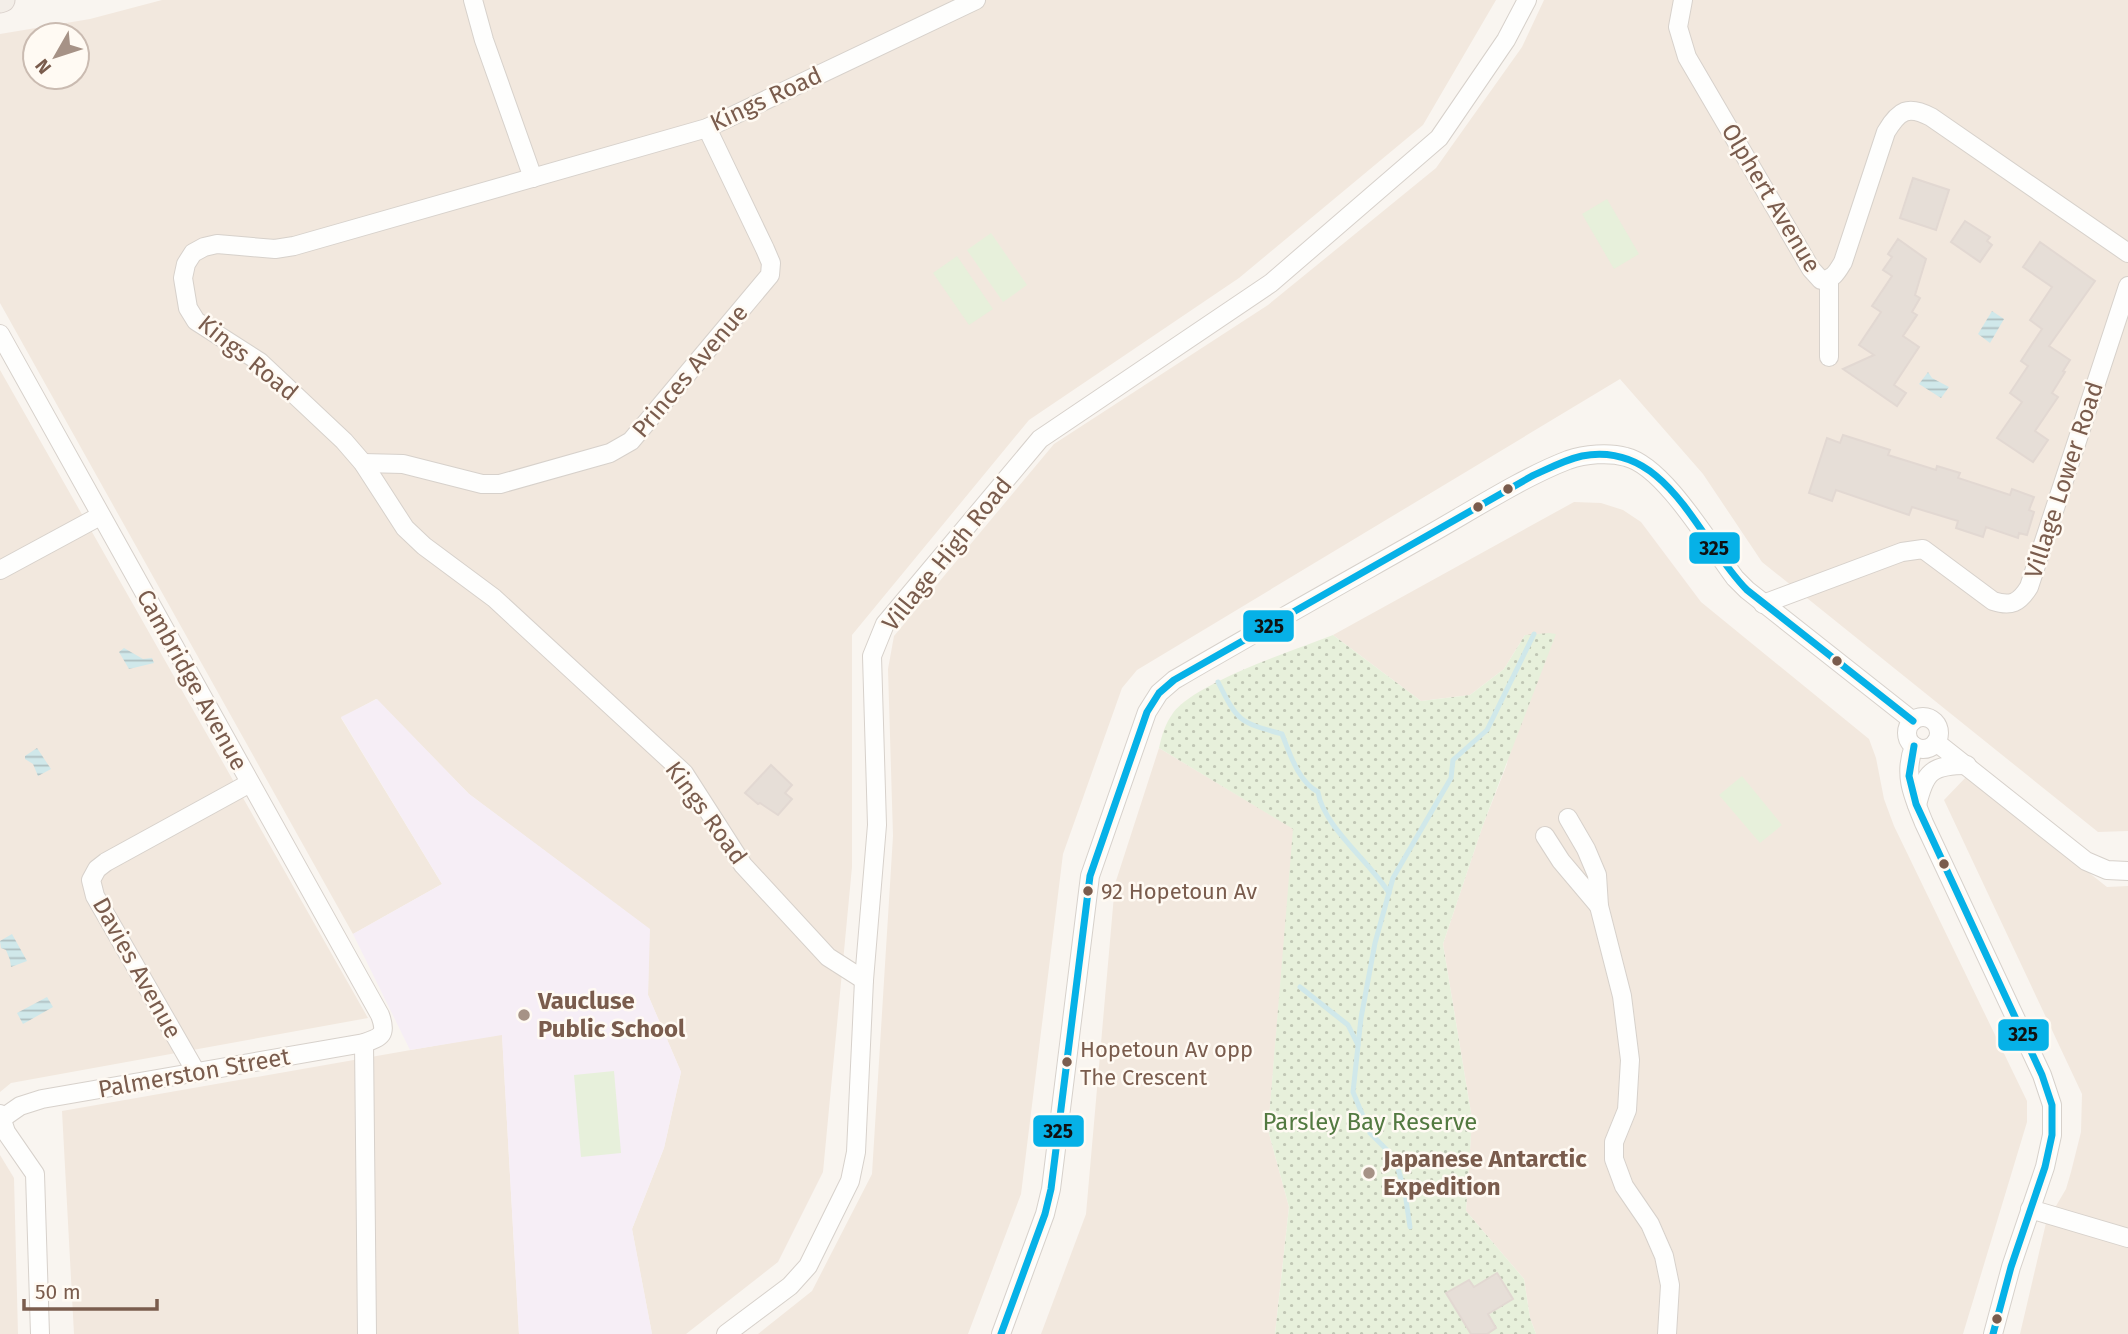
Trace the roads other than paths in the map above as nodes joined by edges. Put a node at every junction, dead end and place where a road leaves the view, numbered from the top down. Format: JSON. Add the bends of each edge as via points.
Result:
{"nodes":[{"id":1,"x":472,"y":0,"type":"edge"},
{"id":2,"x":976,"y":0,"type":"edge"},
{"id":3,"x":1527,"y":0,"type":"edge"},
{"id":4,"x":1683,"y":0,"type":"edge"},
{"id":5,"x":955,"y":4,"type":"edge"},
{"id":6,"x":707,"y":128,"type":"junction"},
{"id":7,"x":533,"y":178,"type":"junction"},
{"id":8,"x":2128,"y":253,"type":"edge"},
{"id":9,"x":1829,"y":280,"type":"junction"},
{"id":10,"x":2128,"y":286,"type":"edge"},
{"id":11,"x":0,"y":334,"type":"edge"},
{"id":12,"x":1829,"y":358,"type":"dead end"},
{"id":13,"x":363,"y":463,"type":"junction"},
{"id":14,"x":100,"y":516,"type":"junction"},
{"id":15,"x":0,"y":570,"type":"edge"},
{"id":16,"x":1763,"y":604,"type":"junction"},
{"id":17,"x":1913,"y":721,"type":"junction"},
{"id":18,"x":1936,"y":742,"type":"junction"},
{"id":19,"x":1913,"y":746,"type":"junction"},
{"id":20,"x":1967,"y":765,"type":"junction"},
{"id":21,"x":250,"y":783,"type":"junction"},
{"id":22,"x":1917,"y":805,"type":"junction"},
{"id":23,"x":1568,"y":818,"type":"dead end"},
{"id":24,"x":1545,"y":836,"type":"dead end"},
{"id":25,"x":2128,"y":871,"type":"edge"},
{"id":26,"x":1599,"y":906,"type":"junction"},
{"id":27,"x":864,"y":980,"type":"junction"},
{"id":28,"x":364,"y":1044,"type":"junction"},
{"id":29,"x":196,"y":1072,"type":"junction"},
{"id":30,"x":0,"y":1117,"type":"edge"},
{"id":31,"x":2030,"y":1209,"type":"junction"},
{"id":32,"x":2128,"y":1238,"type":"edge"},
{"id":33,"x":40,"y":1334,"type":"edge"},
{"id":34,"x":367,"y":1334,"type":"edge"},
{"id":35,"x":726,"y":1334,"type":"edge"},
{"id":36,"x":1001,"y":1334,"type":"edge"},
{"id":37,"x":1667,"y":1334,"type":"edge"},
{"id":38,"x":1993,"y":1334,"type":"edge"}],
"edges":[{"from":1,"to":7,"type":"street"},
{"from":2,"to":5,"type":"street","name":"Kings Road"},
{"from":3,"to":27,"type":"street","name":"Village High Road","via":[[1506,40],[1439,138],[1271,283],[1040,439],[885,624],[872,656],[877,825]]},
{"from":4,"to":9,"type":"street","name":"Olphert Avenue","via":[[1678,27],[1687,57],[1811,269],[1821,280]]},
{"from":5,"to":6,"type":"street","name":"Kings Road"},
{"from":6,"to":7,"type":"street","name":"Kings Road"},
{"from":6,"to":13,"type":"street","name":"Princes Avenue","via":[[765,249],[770,275],[631,441],[610,453],[500,485],[403,464]]},
{"from":7,"to":13,"type":"street","name":"Kings Road","via":[[294,246],[204,247],[186,264],[184,293],[196,321],[260,362]]},
{"from":8,"to":9,"type":"street","name":"Olphert Avenue","via":[[1931,117],[1917,110],[1905,111],[1886,132],[1848,250]]},
{"from":9,"to":12,"type":"street"},
{"from":10,"to":16,"type":"street","name":"Village Lower Road","via":[[2022,598],[2014,604],[1993,601],[1923,549],[1902,552]]},
{"from":11,"to":14,"type":"street","name":"Cambridge Avenue"},
{"from":13,"to":27,"type":"street","name":"Kings Road","via":[[405,528],[494,598],[684,774],[743,865],[828,957]]},
{"from":14,"to":15,"type":"street"},
{"from":14,"to":21,"type":"street","name":"Cambridge Avenue"},
{"from":16,"to":17,"type":"street"},
{"from":16,"to":36,"type":"street","via":[[1735,578],[1669,489],[1646,466],[1625,456],[1586,456],[1510,490],[1165,686],[1145,718],[1090,876],[1051,1189]]},
{"from":17,"to":18,"type":"street","via":[[1922,717],[1935,723]]},
{"from":17,"to":19,"type":"street","via":[[1906,734]]},
{"from":18,"to":19,"type":"street","via":[[1928,748]]},
{"from":18,"to":20,"type":"street"},
{"from":19,"to":22,"type":"street","via":[[1908,774]]},
{"from":20,"to":22,"type":"street","via":[[1952,765],[1927,775]]},
{"from":20,"to":25,"type":"street","via":[[2086,861],[2107,870]]},
{"from":21,"to":28,"type":"street","name":"Cambridge Avenue","via":[[380,1015],[382,1034]]},
{"from":21,"to":29,"type":"street","name":"Davies Avenue","via":[[106,862],[91,880]]},
{"from":22,"to":31,"type":"street","via":[[2052,1105],[2052,1135]]},
{"from":23,"to":26,"type":"street","via":[[1597,875]]},
{"from":24,"to":26,"type":"street"},
{"from":26,"to":37,"type":"street","via":[[1622,996],[1630,1060],[1627,1110],[1614,1142],[1614,1159],[1623,1186],[1650,1224],[1664,1256],[1670,1284]]},
{"from":27,"to":35,"type":"street","name":"Village High Road","via":[[856,1152],[850,1181],[808,1266],[790,1286]]},
{"from":28,"to":29,"type":"street","name":"Palmerston Street"},
{"from":28,"to":34,"type":"street"},
{"from":29,"to":30,"type":"street","name":"Palmerston Street","via":[[42,1099]]},
{"from":30,"to":33,"type":"street","via":[[36,1174]]},
{"from":31,"to":32,"type":"street"},
{"from":31,"to":38,"type":"street"}]}
